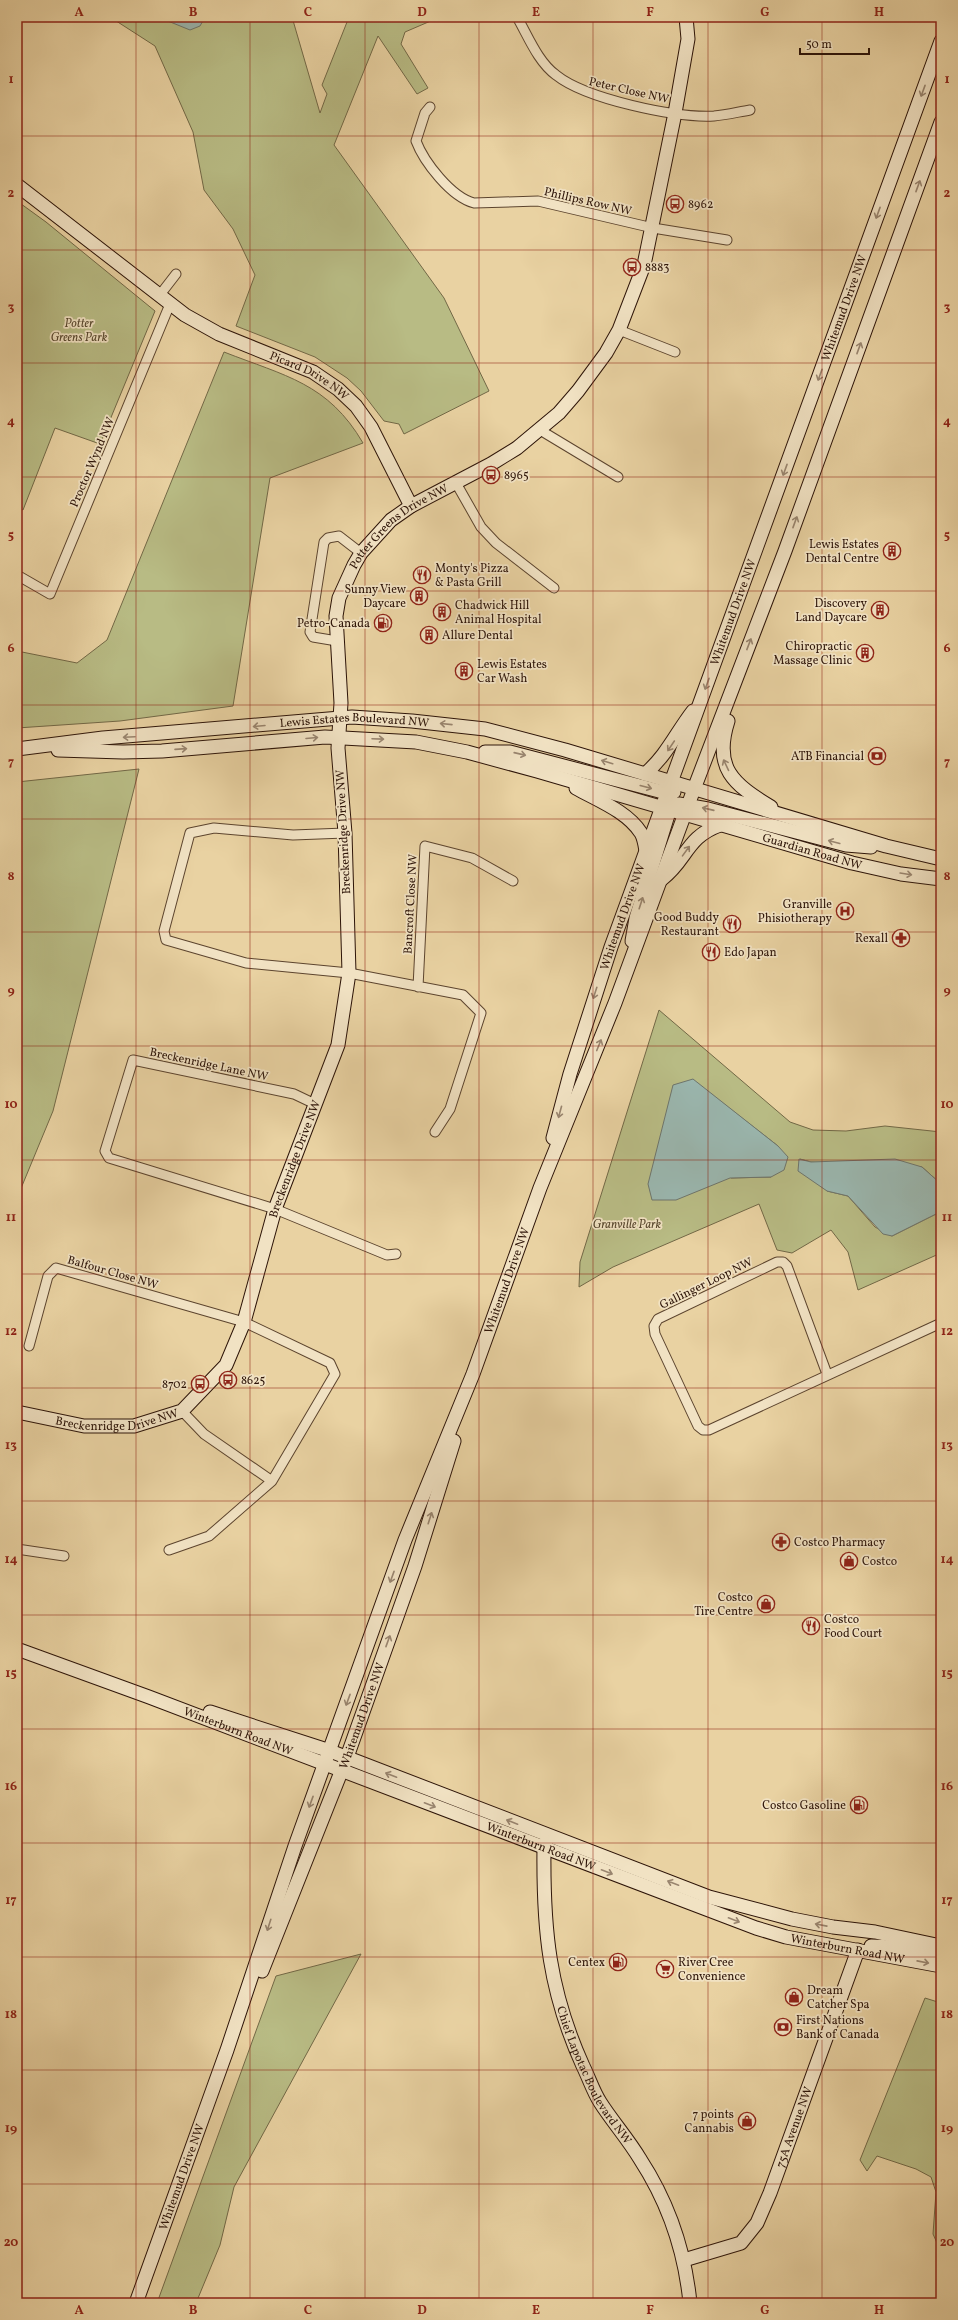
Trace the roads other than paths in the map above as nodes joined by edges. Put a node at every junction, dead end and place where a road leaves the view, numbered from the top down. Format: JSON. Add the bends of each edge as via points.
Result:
{"nodes":[{"id":1,"x":517,"y":17,"type":"edge"},
{"id":2,"x":686,"y":17,"type":"edge"},
{"id":3,"x":941,"y":41,"type":"edge"},
{"id":4,"x":430,"y":107,"type":"dead end"},
{"id":5,"x":750,"y":110,"type":"dead end"},
{"id":6,"x":675,"y":113,"type":"junction"},
{"id":7,"x":941,"y":122,"type":"edge"},
{"id":8,"x":17,"y":185,"type":"edge"},
{"id":9,"x":653,"y":228,"type":"junction"},
{"id":10,"x":727,"y":240,"type":"dead end"},
{"id":11,"x":176,"y":274,"type":"dead end"},
{"id":12,"x":159,"y":296,"type":"junction"},
{"id":13,"x":170,"y":304,"type":"junction"},
{"id":14,"x":619,"y":330,"type":"junction"},
{"id":15,"x":675,"y":352,"type":"dead end"},
{"id":16,"x":540,"y":430,"type":"junction"},
{"id":17,"x":618,"y":478,"type":"dead end"},
{"id":18,"x":456,"y":483,"type":"junction"},
{"id":19,"x":411,"y":506,"type":"junction"},
{"id":20,"x":361,"y":553,"type":"junction"},
{"id":21,"x":17,"y":575,"type":"edge"},
{"id":22,"x":554,"y":588,"type":"dead end"},
{"id":23,"x":337,"y":641,"type":"junction"},
{"id":24,"x":735,"y":680,"type":"junction"},
{"id":25,"x":701,"y":702,"type":"junction"},
{"id":26,"x":340,"y":718,"type":"junction"},
{"id":27,"x":339,"y":738,"type":"junction"},
{"id":28,"x":17,"y":748,"type":"edge"},
{"id":29,"x":31,"y":748,"type":"junction"},
{"id":30,"x":468,"y":752,"type":"junction"},
{"id":31,"x":645,"y":774,"type":"junction"},
{"id":32,"x":559,"y":777,"type":"junction"},
{"id":33,"x":694,"y":789,"type":"junction"},
{"id":34,"x":669,"y":798,"type":"junction"},
{"id":35,"x":686,"y":810,"type":"junction"},
{"id":36,"x":786,"y":816,"type":"junction"},
{"id":37,"x":720,"y":825,"type":"junction"},
{"id":38,"x":345,"y":833,"type":"junction"},
{"id":39,"x":886,"y":846,"type":"junction"},
{"id":40,"x":646,"y":851,"type":"junction"},
{"id":41,"x":941,"y":859,"type":"edge"},
{"id":42,"x":941,"y":879,"type":"edge"},
{"id":43,"x":661,"y":880,"type":"junction"},
{"id":44,"x":513,"y":881,"type":"dead end"},
{"id":45,"x":628,"y":969,"type":"junction"},
{"id":46,"x":349,"y":973,"type":"junction"},
{"id":47,"x":418,"y":987,"type":"junction"},
{"id":48,"x":315,"y":1104,"type":"junction"},
{"id":49,"x":435,"y":1132,"type":"dead end"},
{"id":50,"x":540,"y":1188,"type":"junction"},
{"id":51,"x":275,"y":1209,"type":"junction"},
{"id":52,"x":396,"y":1254,"type":"dead end"},
{"id":53,"x":244,"y":1322,"type":"junction"},
{"id":54,"x":941,"y":1323,"type":"edge"},
{"id":55,"x":30,"y":1346,"type":"dead end"},
{"id":56,"x":473,"y":1374,"type":"junction"},
{"id":57,"x":827,"y":1374,"type":"junction"},
{"id":58,"x":182,"y":1411,"type":"junction"},
{"id":59,"x":18,"y":1416,"type":"edge"},
{"id":60,"x":272,"y":1481,"type":"junction"},
{"id":61,"x":17,"y":1549,"type":"edge"},
{"id":62,"x":169,"y":1550,"type":"dead end"},
{"id":63,"x":64,"y":1556,"type":"dead end"},
{"id":64,"x":17,"y":1650,"type":"edge"},
{"id":65,"x":149,"y":1697,"type":"junction"},
{"id":66,"x":330,"y":1751,"type":"junction"},
{"id":67,"x":347,"y":1757,"type":"junction"},
{"id":68,"x":333,"y":1768,"type":"junction"},
{"id":69,"x":548,"y":1836,"type":"junction"},
{"id":70,"x":544,"y":1848,"type":"junction"},
{"id":71,"x":941,"y":1946,"type":"edge"},
{"id":72,"x":858,"y":1950,"type":"junction"},
{"id":73,"x":941,"y":1956,"type":"edge"},
{"id":74,"x":941,"y":1966,"type":"edge"},
{"id":75,"x":227,"y":2050,"type":"junction"},
{"id":76,"x":684,"y":2260,"type":"junction"},
{"id":77,"x":136,"y":2303,"type":"edge"},
{"id":78,"x":690,"y":2303,"type":"edge"}],
"edges":[{"from":1,"to":6,"type":"street","name":"Peter Close NW","via":[[544,63],[554,75],[567,83],[581,91],[610,100]]},
{"from":2,"to":6,"type":"main road","name":"Potter Greens Drive NW","via":[[688,39]]},
{"from":3,"to":25,"type":"main road","name":"Whitemud Drive NW","one_way":true},
{"from":4,"to":9,"type":"street","name":"Phillips Row NW","via":[[425,113],[416,141],[422,154],[451,191],[464,201],[474,204],[538,201]]},
{"from":5,"to":6,"type":"street","via":[[713,116]]},
{"from":6,"to":9,"type":"main road","name":"Potter Greens Drive NW"},
{"from":24,"to":7,"type":"main road","name":"Whitemud Drive NW","one_way":true,"via":[[788,544]]},
{"from":8,"to":12,"type":"main road","name":"Picard Drive NW"},
{"from":9,"to":10,"type":"street"},
{"from":9,"to":14,"type":"main road","name":"Potter Greens Drive NW","via":[[642,272]]},
{"from":11,"to":12,"type":"street"},
{"from":12,"to":13,"type":"main road","name":"Picard Drive NW"},
{"from":13,"to":19,"type":"main road","name":"Picard Drive NW","via":[[205,327],[302,367],[338,388],[356,406],[371,427]]},
{"from":13,"to":21,"type":"street","name":"Proctor Wynd NW","via":[[50,594]]},
{"from":14,"to":15,"type":"street"},
{"from":14,"to":16,"type":"main road","name":"Potter Greens Drive NW","via":[[582,386]]},
{"from":16,"to":17,"type":"street"},
{"from":16,"to":18,"type":"main road","name":"Potter Greens Drive NW","via":[[491,464]]},
{"from":18,"to":19,"type":"main road","name":"Potter Greens Drive NW"},
{"from":18,"to":22,"type":"street","name":"Potter Greens Drive NW","via":[[481,527],[496,543]]},
{"from":19,"to":20,"type":"main road","name":"Potter Greens Drive NW","via":[[391,520]]},
{"from":20,"to":23,"type":"main road","name":"Potter Greens Drive NW","via":[[339,598],[336,616]]},
{"from":20,"to":23,"type":"street","via":[[339,536],[328,538],[324,542],[310,632],[318,639]]},
{"from":23,"to":26,"type":"main road","name":"Potter Greens Drive NW"},
{"from":24,"to":33,"type":"main road","name":"Whitemud Drive NW"},
{"from":36,"to":24,"type":"main road","one_way":true,"via":[[745,789],[724,763],[722,743],[736,699]]},
{"from":25,"to":31,"type":"main road","one_way":true,"via":[[682,725],[669,749]]},
{"from":25,"to":34,"type":"main road","name":"Whitemud Drive NW"},
{"from":26,"to":27,"type":"main road","name":"Breckenridge Drive NW"},
{"from":26,"to":29,"type":"main road","name":"Lewis Estates Boulevard NW","one_way":true,"via":[[103,738]]},
{"from":31,"to":26,"type":"main road","name":"Lewis Estates Boulevard NW","one_way":true,"via":[[485,728]]},
{"from":29,"to":27,"type":"main road","name":"Lewis Estates Boulevard NW","one_way":true,"via":[[123,752]]},
{"from":27,"to":30,"type":"main road","name":"Lewis Estates Boulevard NW","one_way":true,"via":[[416,742]]},
{"from":27,"to":38,"type":"main road","name":"Breckenridge Drive NW"},
{"from":28,"to":29,"type":"main road","name":"Lewis Estates Boulevard NW"},
{"from":30,"to":32,"type":"main road","name":"Lewis Estates Boulevard NW"},
{"from":30,"to":34,"type":"main road","one_way":true,"via":[[510,752]]},
{"from":31,"to":34,"type":"main road","name":"Lewis Estates Boulevard NW"},
{"from":32,"to":34,"type":"main road","name":"Lewis Estates Boulevard NW"},
{"from":32,"to":40,"type":"main road","via":[[603,802],[633,824],[643,838]]},
{"from":33,"to":34,"type":"main road"},
{"from":33,"to":35,"type":"main road","name":"Whitemud Drive NW"},
{"from":33,"to":36,"type":"main road"},
{"from":34,"to":35,"type":"main road"},
{"from":34,"to":40,"type":"main road","name":"Whitemud Drive NW"},
{"from":45,"to":34,"type":"main road","one_way":true,"via":[[636,918]]},
{"from":35,"to":37,"type":"main road","name":"Guardian Road NW"},
{"from":39,"to":35,"type":"main road","one_way":true,"via":[[846,845]]},
{"from":35,"to":43,"type":"main road","name":"Whitemud Drive NW"},
{"from":36,"to":39,"type":"main road"},
{"from":37,"to":42,"type":"main road","name":"Guardian Road NW","one_way":true,"via":[[858,865]]},
{"from":43,"to":37,"type":"main road","one_way":true,"via":[[674,870],[682,854],[697,837],[708,829]]},
{"from":38,"to":46,"type":"main road","name":"Breckenridge Drive NW"},
{"from":38,"to":46,"type":"street","via":[[293,836],[214,828],[190,833],[164,931],[166,940],[246,963]]},
{"from":39,"to":41,"type":"main road"},
{"from":40,"to":50,"type":"main road","name":"Whitemud Drive NW","one_way":true,"via":[[592,1000]]},
{"from":43,"to":45,"type":"main road","name":"Whitemud Drive NW"},
{"from":44,"to":47,"type":"street","name":"Bancroft Close NW","via":[[472,858],[425,846]]},
{"from":50,"to":45,"type":"main road","name":"Whitemud Drive NW","one_way":true},
{"from":46,"to":47,"type":"street"},
{"from":46,"to":48,"type":"main road","name":"Breckenridge Drive NW","via":[[338,1045]]},
{"from":47,"to":49,"type":"street","via":[[463,995],[481,1013],[450,1109]]},
{"from":48,"to":51,"type":"main road","name":"Breckenridge Drive NW"},
{"from":48,"to":51,"type":"street","name":"Breckenridge Lane NW","via":[[294,1094],[133,1060],[105,1152],[109,1158]]},
{"from":50,"to":56,"type":"main road","name":"Whitemud Drive NW"},
{"from":51,"to":52,"type":"street","via":[[387,1255]]},
{"from":51,"to":53,"type":"main road","name":"Breckenridge Drive NW"},
{"from":53,"to":55,"type":"street","name":"Balfour Close NW","via":[[56,1268],[48,1276]]},
{"from":53,"to":58,"type":"main road","name":"Breckenridge Drive NW","via":[[226,1365]]},
{"from":53,"to":60,"type":"street","via":[[330,1363],[335,1374]]},
{"from":54,"to":57,"type":"street","name":"Gallinger Loop NW"},
{"from":56,"to":66,"type":"main road","name":"Whitemud Drive NW","one_way":true,"via":[[405,1540]]},
{"from":67,"to":56,"type":"main road","name":"Whitemud Drive NW","one_way":true,"via":[[415,1566]]},
{"from":57,"to":57,"type":"street","name":"Gallinger Loop NW","via":[[709,1430],[703,1430],[698,1426],[655,1334],[654,1326],[658,1319],[777,1262],[783,1262],[787,1266]]},
{"from":58,"to":59,"type":"main road","name":"Breckenridge Drive NW","via":[[134,1426],[84,1426]]},
{"from":58,"to":60,"type":"street","via":[[204,1434]]},
{"from":60,"to":62,"type":"street","via":[[209,1536]]},
{"from":61,"to":63,"type":"street"},
{"from":64,"to":65,"type":"main road","name":"Winterburn Road NW"},
{"from":65,"to":66,"type":"main road","name":"Winterburn Road NW","via":[[183,1703]]},
{"from":65,"to":68,"type":"main road","name":"Winterburn Road NW"},
{"from":66,"to":67,"type":"main road","name":"Winterburn Road NW"},
{"from":66,"to":68,"type":"main road"},
{"from":67,"to":68,"type":"main road","name":"Whitemud Drive NW"},
{"from":69,"to":67,"type":"main road","name":"Winterburn Road NW","one_way":true},
{"from":68,"to":70,"type":"main road","name":"Winterburn Road NW","one_way":true},
{"from":68,"to":75,"type":"main road","name":"Whitemud Drive NW","via":[[281,1927]]},
{"from":68,"to":75,"type":"main road","name":"Whitemud Drive NW","one_way":true,"via":[[295,1846]]},
{"from":69,"to":70,"type":"main road","name":"Chief Lapotac Boulevard NW"},
{"from":71,"to":69,"type":"main road","name":"Winterburn Road NW","one_way":true,"via":[[875,1932],[799,1921],[709,1897]]},
{"from":70,"to":72,"type":"main road","name":"Winterburn Road NW","one_way":true,"via":[[756,1928],[786,1937]]},
{"from":70,"to":76,"type":"main road","name":"Chief Lapotac Boulevard NW","via":[[543,1897],[558,2003],[570,2038],[599,2101],[640,2159],[670,2215]]},
{"from":72,"to":73,"type":"main road","via":[[873,1945]]},
{"from":72,"to":74,"type":"main road","name":"Winterburn Road NW","one_way":true},
{"from":72,"to":76,"type":"main road","name":"75A Avenue NW","via":[[757,2223],[741,2243]]},
{"from":75,"to":77,"type":"main road","name":"Whitemud Drive NW"},
{"from":76,"to":78,"type":"main road","name":"Chief Lapotac Boulevard NW"}]}
